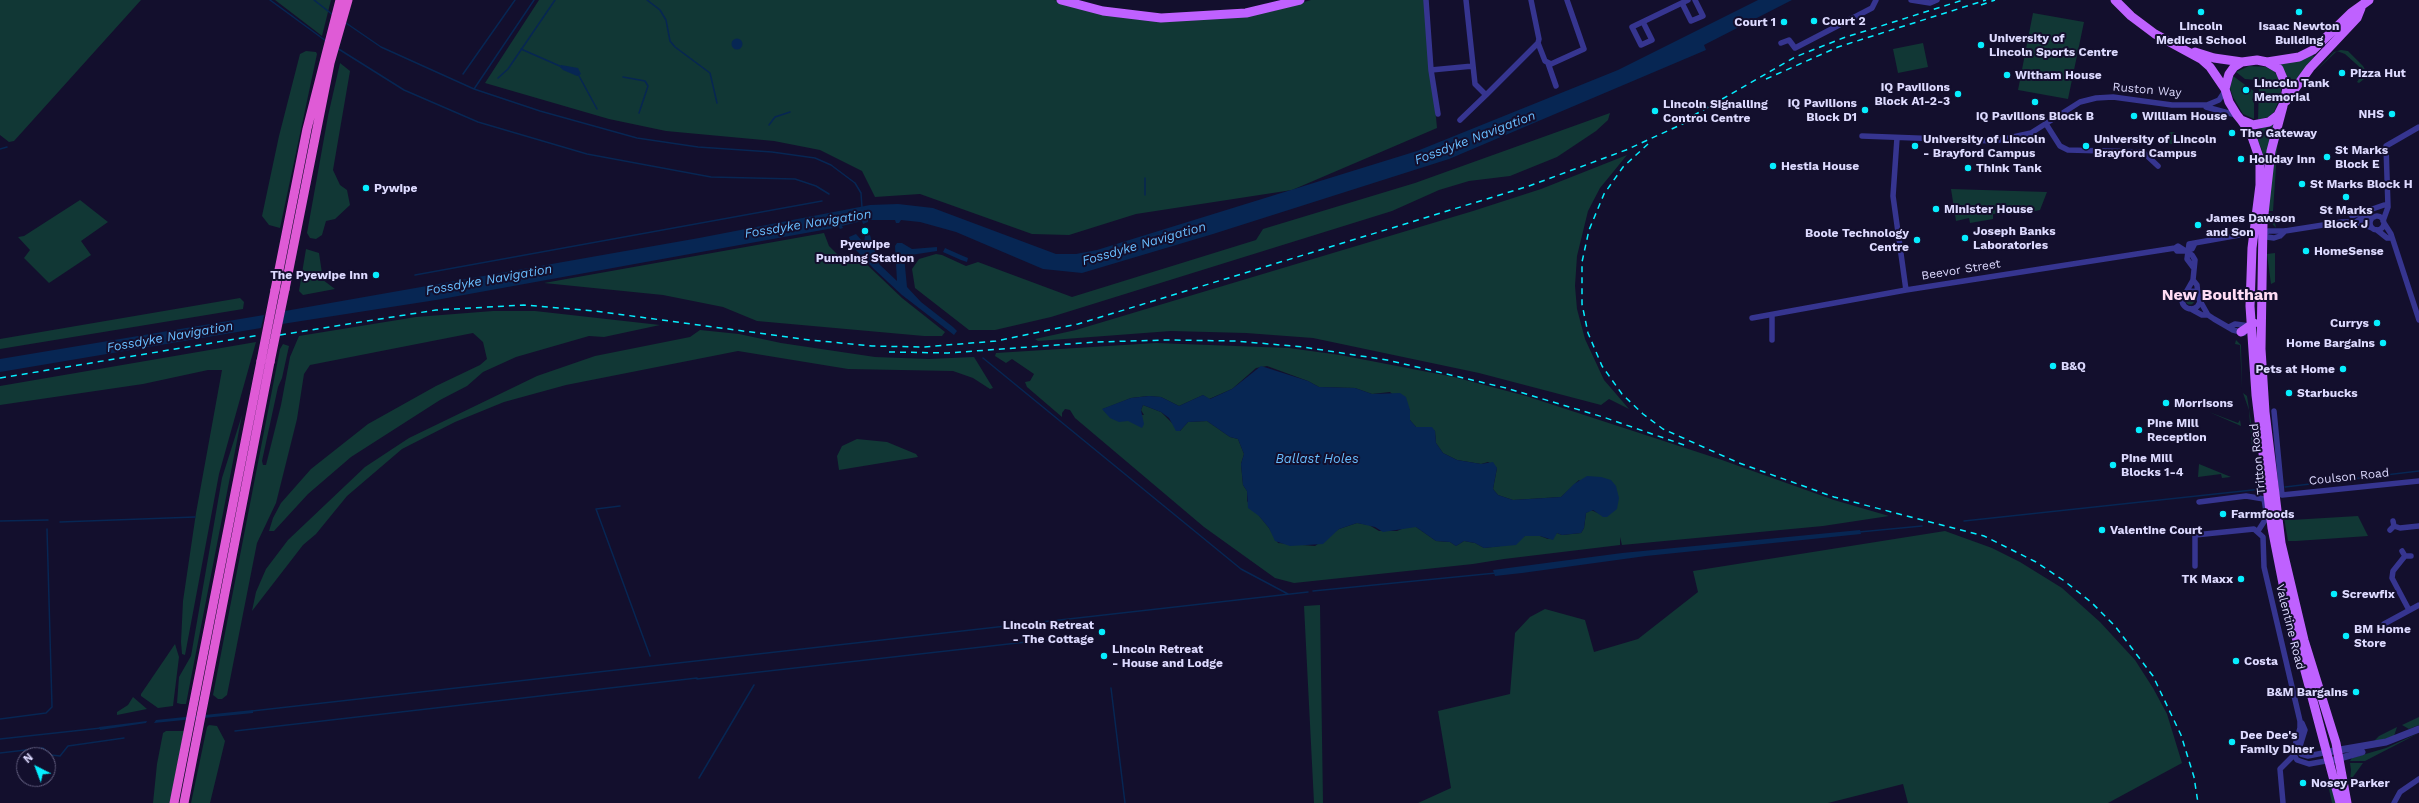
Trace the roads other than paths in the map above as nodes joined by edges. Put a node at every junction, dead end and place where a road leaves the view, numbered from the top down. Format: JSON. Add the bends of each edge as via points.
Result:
{"nodes":[{"id":1,"x":340,"y":0,"type":"edge"},
{"id":2,"x":348,"y":0,"type":"edge"},
{"id":3,"x":1061,"y":0,"type":"edge"},
{"id":4,"x":1300,"y":0,"type":"edge"},
{"id":5,"x":1426,"y":0,"type":"edge"},
{"id":6,"x":1466,"y":0,"type":"edge"},
{"id":7,"x":1531,"y":0,"type":"edge"},
{"id":8,"x":1567,"y":0,"type":"edge"},
{"id":9,"x":1695,"y":0,"type":"edge"},
{"id":10,"x":1876,"y":0,"type":"edge"},
{"id":11,"x":1911,"y":0,"type":"edge"},
{"id":12,"x":1937,"y":0,"type":"edge"},
{"id":13,"x":2115,"y":0,"type":"edge"},
{"id":14,"x":2370,"y":0,"type":"edge"},
{"id":15,"x":1685,"y":1,"type":"edge"},
{"id":16,"x":2361,"y":8,"type":"junction"},
{"id":17,"x":1643,"y":22,"type":"dead end"},
{"id":18,"x":1538,"y":43,"type":"junction"},
{"id":19,"x":1781,"y":43,"type":"dead end"},
{"id":20,"x":2184,"y":49,"type":"junction"},
{"id":21,"x":327,"y":62,"type":"junction"},
{"id":22,"x":2242,"y":62,"type":"junction"},
{"id":23,"x":2267,"y":62,"type":"junction"},
{"id":24,"x":1548,"y":63,"type":"junction"},
{"id":25,"x":1473,"y":66,"type":"junction"},
{"id":26,"x":1431,"y":70,"type":"junction"},
{"id":27,"x":1556,"y":86,"type":"dead end"},
{"id":28,"x":2225,"y":90,"type":"junction"},
{"id":29,"x":1486,"y":95,"type":"junction"},
{"id":30,"x":2202,"y":105,"type":"junction"},
{"id":31,"x":2283,"y":105,"type":"junction"},
{"id":32,"x":1438,"y":114,"type":"dead end"},
{"id":33,"x":2239,"y":117,"type":"junction"},
{"id":34,"x":1460,"y":120,"type":"dead end"},
{"id":35,"x":2046,"y":124,"type":"junction"},
{"id":36,"x":2419,"y":127,"type":"edge"},
{"id":37,"x":1862,"y":136,"type":"dead end"},
{"id":38,"x":1897,"y":138,"type":"junction"},
{"id":39,"x":2158,"y":166,"type":"dead end"},
{"id":40,"x":2387,"y":199,"type":"junction"},
{"id":41,"x":2384,"y":205,"type":"junction"},
{"id":42,"x":2352,"y":216,"type":"dead end"},
{"id":43,"x":2375,"y":217,"type":"junction"},
{"id":44,"x":2356,"y":222,"type":"junction"},
{"id":45,"x":2384,"y":222,"type":"junction"},
{"id":46,"x":2374,"y":229,"type":"junction"},
{"id":47,"x":2258,"y":234,"type":"junction"},
{"id":48,"x":2391,"y":238,"type":"junction"},
{"id":49,"x":2186,"y":252,"type":"junction"},
{"id":50,"x":2263,"y":271,"type":"junction"},
{"id":51,"x":2193,"y":280,"type":"junction"},
{"id":52,"x":1906,"y":290,"type":"junction"},
{"id":53,"x":2185,"y":294,"type":"junction"},
{"id":54,"x":2198,"y":297,"type":"junction"},
{"id":55,"x":2191,"y":309,"type":"junction"},
{"id":56,"x":1772,"y":315,"type":"junction"},
{"id":57,"x":2208,"y":315,"type":"junction"},
{"id":58,"x":1752,"y":318,"type":"dead end"},
{"id":59,"x":2419,"y":320,"type":"edge"},
{"id":60,"x":2229,"y":327,"type":"junction"},
{"id":61,"x":2252,"y":330,"type":"junction"},
{"id":62,"x":2262,"y":331,"type":"junction"},
{"id":63,"x":2241,"y":332,"type":"joint"},
{"id":64,"x":1772,"y":340,"type":"dead end"},
{"id":65,"x":2274,"y":411,"type":"dead end"},
{"id":66,"x":2419,"y":480,"type":"edge"},
{"id":67,"x":2199,"y":502,"type":"dead end"},
{"id":68,"x":2392,"y":526,"type":"dead end"},
{"id":69,"x":2419,"y":526,"type":"edge"},
{"id":70,"x":2272,"y":528,"type":"junction"},
{"id":71,"x":2258,"y":531,"type":"junction"},
{"id":72,"x":2263,"y":537,"type":"junction"},
{"id":73,"x":2406,"y":554,"type":"dead end"},
{"id":74,"x":2195,"y":566,"type":"dead end"},
{"id":75,"x":2419,"y":605,"type":"edge"},
{"id":76,"x":2409,"y":610,"type":"junction"},
{"id":77,"x":2384,"y":624,"type":"dead end"},
{"id":78,"x":2300,"y":721,"type":"junction"},
{"id":79,"x":195,"y":726,"type":"junction"},
{"id":80,"x":2419,"y":729,"type":"edge"},
{"id":81,"x":2294,"y":755,"type":"junction"},
{"id":82,"x":2333,"y":756,"type":"junction"},
{"id":83,"x":2419,"y":779,"type":"edge"},
{"id":84,"x":174,"y":803,"type":"edge"},
{"id":85,"x":184,"y":803,"type":"edge"},
{"id":86,"x":2283,"y":803,"type":"edge"},
{"id":87,"x":2340,"y":803,"type":"edge"},
{"id":88,"x":2347,"y":803,"type":"edge"},
{"id":89,"x":2394,"y":803,"type":"edge"}],
"edges":[{"from":1,"to":21,"type":"highway"},
{"from":2,"to":21,"type":"highway"},
{"from":3,"to":4,"type":"main road","via":[[1115,14],[1160,18],[1246,13]]},
{"from":5,"to":26,"type":"street"},
{"from":6,"to":25,"type":"street"},
{"from":7,"to":18,"type":"street"},
{"from":8,"to":24,"type":"street","via":[[1584,50]]},
{"from":9,"to":15,"type":"street","via":[[1703,16],[1691,21]]},
{"from":10,"to":19,"type":"street","via":[[1872,8],[1795,48],[1789,40]]},
{"from":11,"to":12,"type":"street","via":[[1930,3]]},
{"from":13,"to":20,"type":"main road","via":[[2155,34]]},
{"from":14,"to":16,"type":"main road"},
{"from":15,"to":17,"type":"street"},
{"from":16,"to":23,"type":"main road","via":[[2351,13],[2313,50],[2299,57]]},
{"from":16,"to":31,"type":"main road","via":[[2357,18],[2310,68]]},
{"from":18,"to":24,"type":"street"},
{"from":18,"to":29,"type":"street"},
{"from":20,"to":22,"type":"main road","via":[[2214,58]]},
{"from":20,"to":28,"type":"main road","via":[[2210,67]]},
{"from":21,"to":79,"type":"highway","bridge":true,"via":[[306,136],[280,290]]},
{"from":22,"to":23,"type":"main road"},
{"from":22,"to":28,"type":"main road","via":[[2229,74]]},
{"from":23,"to":31,"type":"main road","via":[[2279,69],[2284,76],[2287,88]]},
{"from":24,"to":27,"type":"street"},
{"from":25,"to":26,"type":"street"},
{"from":25,"to":29,"type":"street","via":[[1475,84]]},
{"from":26,"to":32,"type":"street"},
{"from":28,"to":30,"type":"street","name":"Ruston Way","via":[[2215,103]]},
{"from":28,"to":33,"type":"main road"},
{"from":29,"to":34,"type":"street"},
{"from":30,"to":33,"type":"street","name":"Ruston Way"},
{"from":30,"to":35,"type":"street","name":"Ruston Way","via":[[2172,105],[2113,97],[2096,98],[2080,102]]},
{"from":31,"to":33,"type":"main road","via":[[2278,116],[2262,124],[2253,125]]},
{"from":31,"to":47,"type":"main road","name":"Tritton Road","via":[[2271,152]]},
{"from":33,"to":47,"type":"main road","name":"Tritton Road","via":[[2251,134],[2260,160]]},
{"from":35,"to":38,"type":"street","name":"Ruston Way","via":[[2031,134],[1995,142]]},
{"from":35,"to":39,"type":"street","via":[[2060,146],[2068,150],[2143,152]]},
{"from":36,"to":40,"type":"street","via":[[2386,146]]},
{"from":37,"to":38,"type":"street","name":"Ruston Way"},
{"from":38,"to":52,"type":"street","via":[[1893,196]]},
{"from":40,"to":41,"type":"street"},
{"from":40,"to":45,"type":"street","via":[[2388,207]]},
{"from":41,"to":42,"type":"street"},
{"from":41,"to":43,"type":"street"},
{"from":43,"to":44,"type":"street"},
{"from":43,"to":45,"type":"street"},
{"from":43,"to":46,"type":"street","via":[[2370,222]]},
{"from":44,"to":46,"type":"street"},
{"from":44,"to":47,"type":"street"},
{"from":45,"to":46,"type":"street","via":[[2382,228]]},
{"from":45,"to":48,"type":"street"},
{"from":46,"to":48,"type":"street","via":[[2386,238]]},
{"from":47,"to":49,"type":"street","via":[[2188,244]]},
{"from":47,"to":50,"type":"main road","name":"Tritton Road"},
{"from":47,"to":61,"type":"main road","name":"Tritton Road","via":[[2250,288]]},
{"from":48,"to":59,"type":"street"},
{"from":49,"to":51,"type":"street","via":[[2187,259],[2193,267]]},
{"from":49,"to":52,"type":"street","name":"Beevor Street","via":[[2181,246]]},
{"from":50,"to":61,"type":"main road","via":[[2259,282],[2257,318]]},
{"from":50,"to":62,"type":"main road","name":"Tritton Road"},
{"from":51,"to":53,"type":"street"},
{"from":51,"to":54,"type":"street","via":[[2197,285]]},
{"from":52,"to":56,"type":"street","name":"Beevor Street"},
{"from":53,"to":54,"type":"street","via":[[2191,292]]},
{"from":53,"to":55,"type":"street","via":[[2182,303]]},
{"from":54,"to":55,"type":"street","via":[[2198,305]]},
{"from":54,"to":57,"type":"street"},
{"from":55,"to":57,"type":"street"},
{"from":56,"to":58,"type":"street","name":"Beevor Street"},
{"from":56,"to":64,"type":"street"},
{"from":57,"to":60,"type":"street"},
{"from":60,"to":61,"type":"street","via":[[2235,324]]},
{"from":60,"to":63,"type":"street"},
{"from":61,"to":62,"type":"street"},
{"from":61,"to":62,"type":"street"},
{"from":61,"to":63,"type":"main road"},
{"from":61,"to":70,"type":"main road","name":"Tritton Road","via":[[2256,396]]},
{"from":62,"to":82,"type":"main road","name":"Tritton Road","via":[[2265,412],[2277,523],[2300,625],[2330,726]]},
{"from":65,"to":66,"type":"street","name":"Coulson Road","via":[[2282,496]]},
{"from":67,"to":71,"type":"street","via":[[2246,496],[2264,499],[2267,517]]},
{"from":68,"to":69,"type":"street"},
{"from":70,"to":72,"type":"street"},
{"from":70,"to":82,"type":"main road","name":"Tritton Road","via":[[2286,599]]},
{"from":71,"to":72,"type":"street"},
{"from":71,"to":74,"type":"street","via":[[2254,529],[2195,535]]},
{"from":72,"to":78,"type":"street","name":"Valentine Road","via":[[2264,568]]},
{"from":73,"to":76,"type":"street","via":[[2393,571],[2392,578]]},
{"from":75,"to":76,"type":"street"},
{"from":76,"to":77,"type":"street"},
{"from":78,"to":81,"type":"street","name":"Valentine Road","via":[[2293,746]]},
{"from":78,"to":82,"type":"street","name":"Valentine Road","via":[[2305,730],[2300,746],[2301,754]]},
{"from":79,"to":84,"type":"highway"},
{"from":79,"to":85,"type":"highway"},
{"from":80,"to":82,"type":"street","via":[[2386,742]]},
{"from":81,"to":82,"type":"street","via":[[2300,762],[2309,764]]},
{"from":81,"to":86,"type":"street","via":[[2280,769]]},
{"from":82,"to":87,"type":"main road","name":"Tritton Road","via":[[2333,774]]},
{"from":82,"to":88,"type":"main road","name":"Tritton Road"},
{"from":83,"to":89,"type":"street","via":[[2400,792]]}]}
